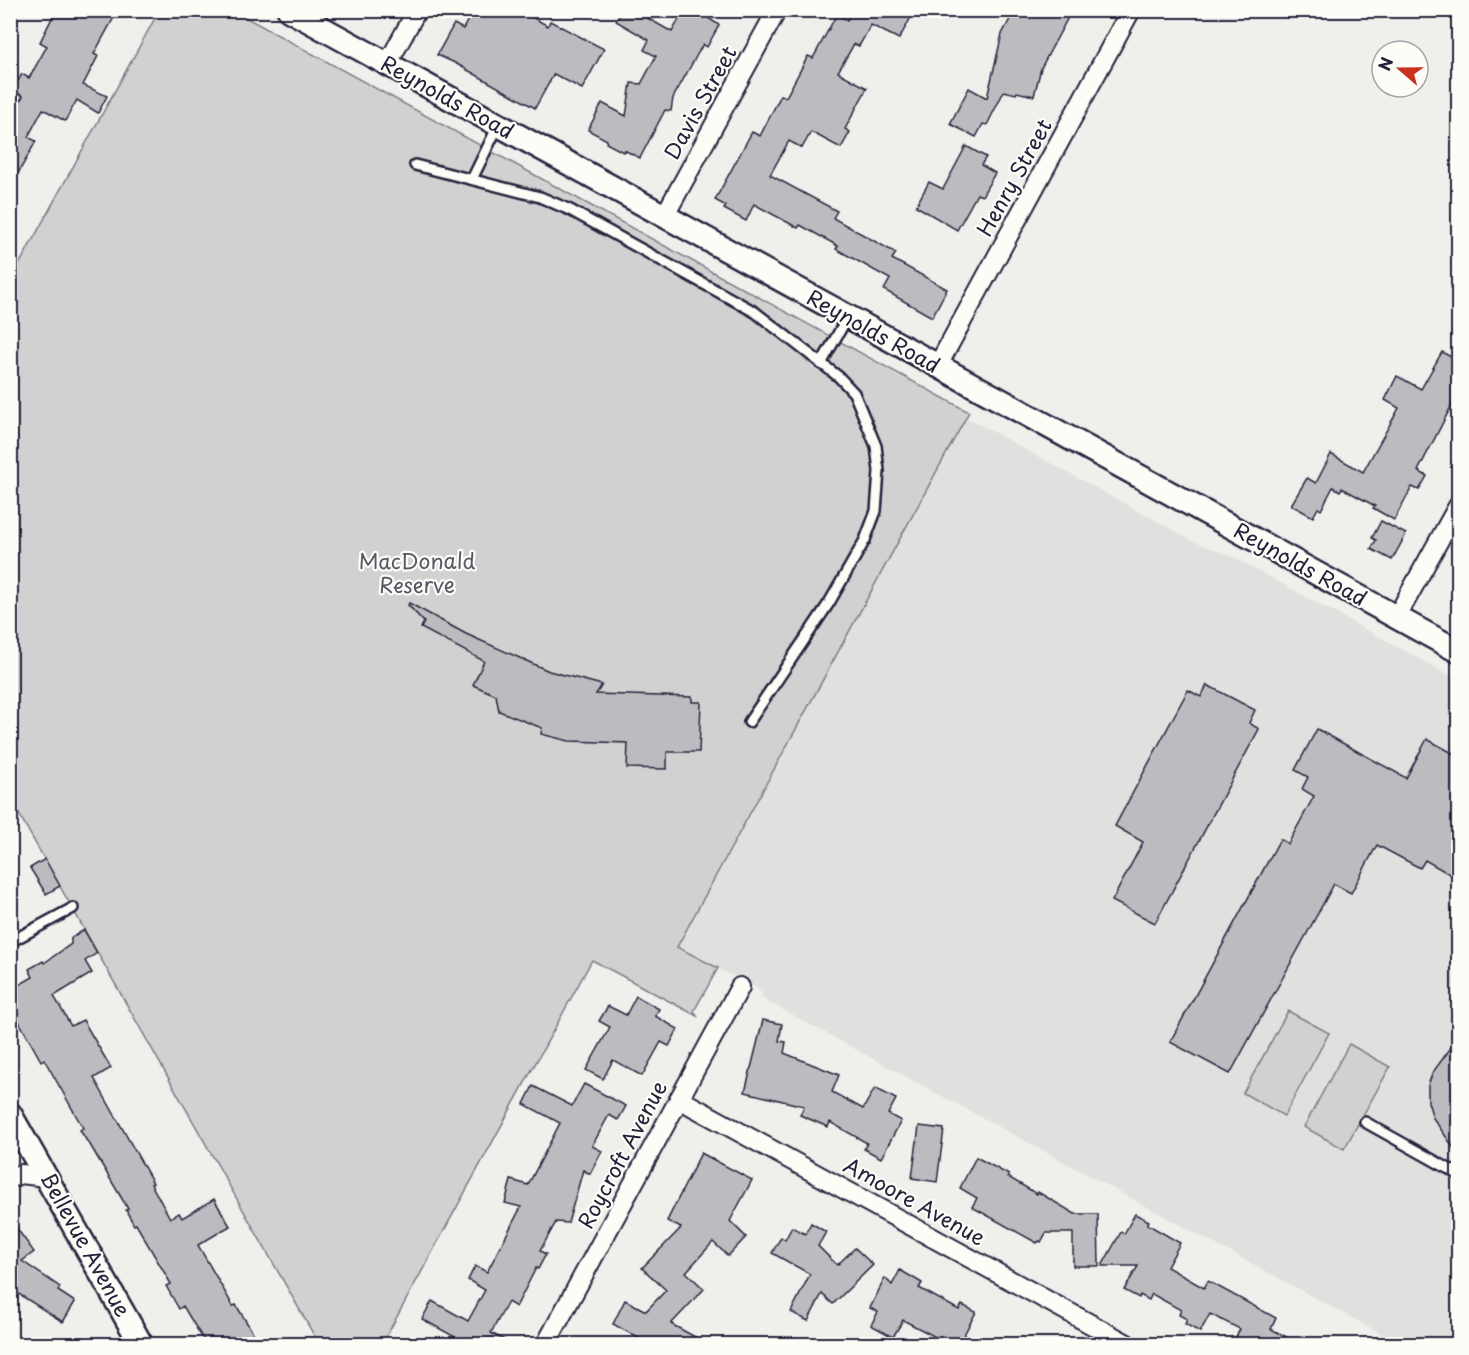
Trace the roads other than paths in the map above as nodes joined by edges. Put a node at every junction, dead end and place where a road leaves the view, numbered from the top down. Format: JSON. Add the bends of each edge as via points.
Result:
{"nodes":[{"id":1,"x":289,"y":10,"type":"edge"},
{"id":2,"x":417,"y":10,"type":"edge"},
{"id":3,"x":777,"y":10,"type":"edge"},
{"id":4,"x":1131,"y":10,"type":"edge"},
{"id":5,"x":387,"y":65,"type":"junction"},
{"id":6,"x":498,"y":126,"type":"junction"},
{"id":7,"x":415,"y":165,"type":"dead end"},
{"id":8,"x":472,"y":179,"type":"junction"},
{"id":9,"x":664,"y":217,"type":"junction"},
{"id":10,"x":847,"y":318,"type":"junction"},
{"id":11,"x":821,"y":364,"type":"junction"},
{"id":12,"x":937,"y":367,"type":"junction"},
{"id":13,"x":1458,"y":506,"type":"edge"},
{"id":14,"x":1396,"y":618,"type":"junction"},
{"id":15,"x":1458,"y":651,"type":"edge"},
{"id":16,"x":748,"y":722,"type":"dead end"},
{"id":17,"x":73,"y":908,"type":"dead end"},
{"id":18,"x":10,"y":942,"type":"edge"},
{"id":19,"x":740,"y":987,"type":"dead end"},
{"id":20,"x":679,"y":1099,"type":"junction"},
{"id":21,"x":1365,"y":1122,"type":"dead end"},
{"id":22,"x":13,"y":1126,"type":"edge"},
{"id":23,"x":1458,"y":1174,"type":"edge"},
{"id":24,"x":46,"y":1177,"type":"junction"},
{"id":25,"x":10,"y":1178,"type":"edge"},
{"id":26,"x":551,"y":1343,"type":"edge"},
{"id":27,"x":141,"y":1344,"type":"edge"},
{"id":28,"x":1127,"y":1344,"type":"edge"}],
"edges":[{"from":1,"to":5,"type":"street","name":"Reynolds Road"},
{"from":2,"to":5,"type":"street"},
{"from":3,"to":9,"type":"street","name":"Davis Street"},
{"from":4,"to":12,"type":"street","name":"Henry Street"},
{"from":5,"to":6,"type":"street","name":"Reynolds Road"},
{"from":6,"to":8,"type":"lane"},
{"from":6,"to":9,"type":"street","name":"Reynolds Road"},
{"from":7,"to":8,"type":"lane"},
{"from":8,"to":11,"type":"lane","via":[[540,197],[570,210],[742,303]]},
{"from":9,"to":10,"type":"street","name":"Reynolds Road"},
{"from":10,"to":11,"type":"lane"},
{"from":10,"to":12,"type":"street","name":"Reynolds Road"},
{"from":11,"to":16,"type":"lane","via":[[854,393],[876,446],[876,511],[865,540],[829,603]]},
{"from":12,"to":14,"type":"street","name":"Reynolds Road"},
{"from":13,"to":14,"type":"street"},
{"from":14,"to":15,"type":"street","name":"Reynolds Road"},
{"from":17,"to":18,"type":"lane"},
{"from":19,"to":20,"type":"street","name":"Roycroft Avenue"},
{"from":20,"to":26,"type":"street","name":"Roycroft Avenue"},
{"from":20,"to":28,"type":"street","name":"Amoore Avenue"},
{"from":21,"to":23,"type":"lane"},
{"from":22,"to":24,"type":"street","name":"Bellevue Avenue"},
{"from":24,"to":25,"type":"street","via":[[21,1174]]},
{"from":24,"to":27,"type":"street","name":"Bellevue Avenue"}]}
